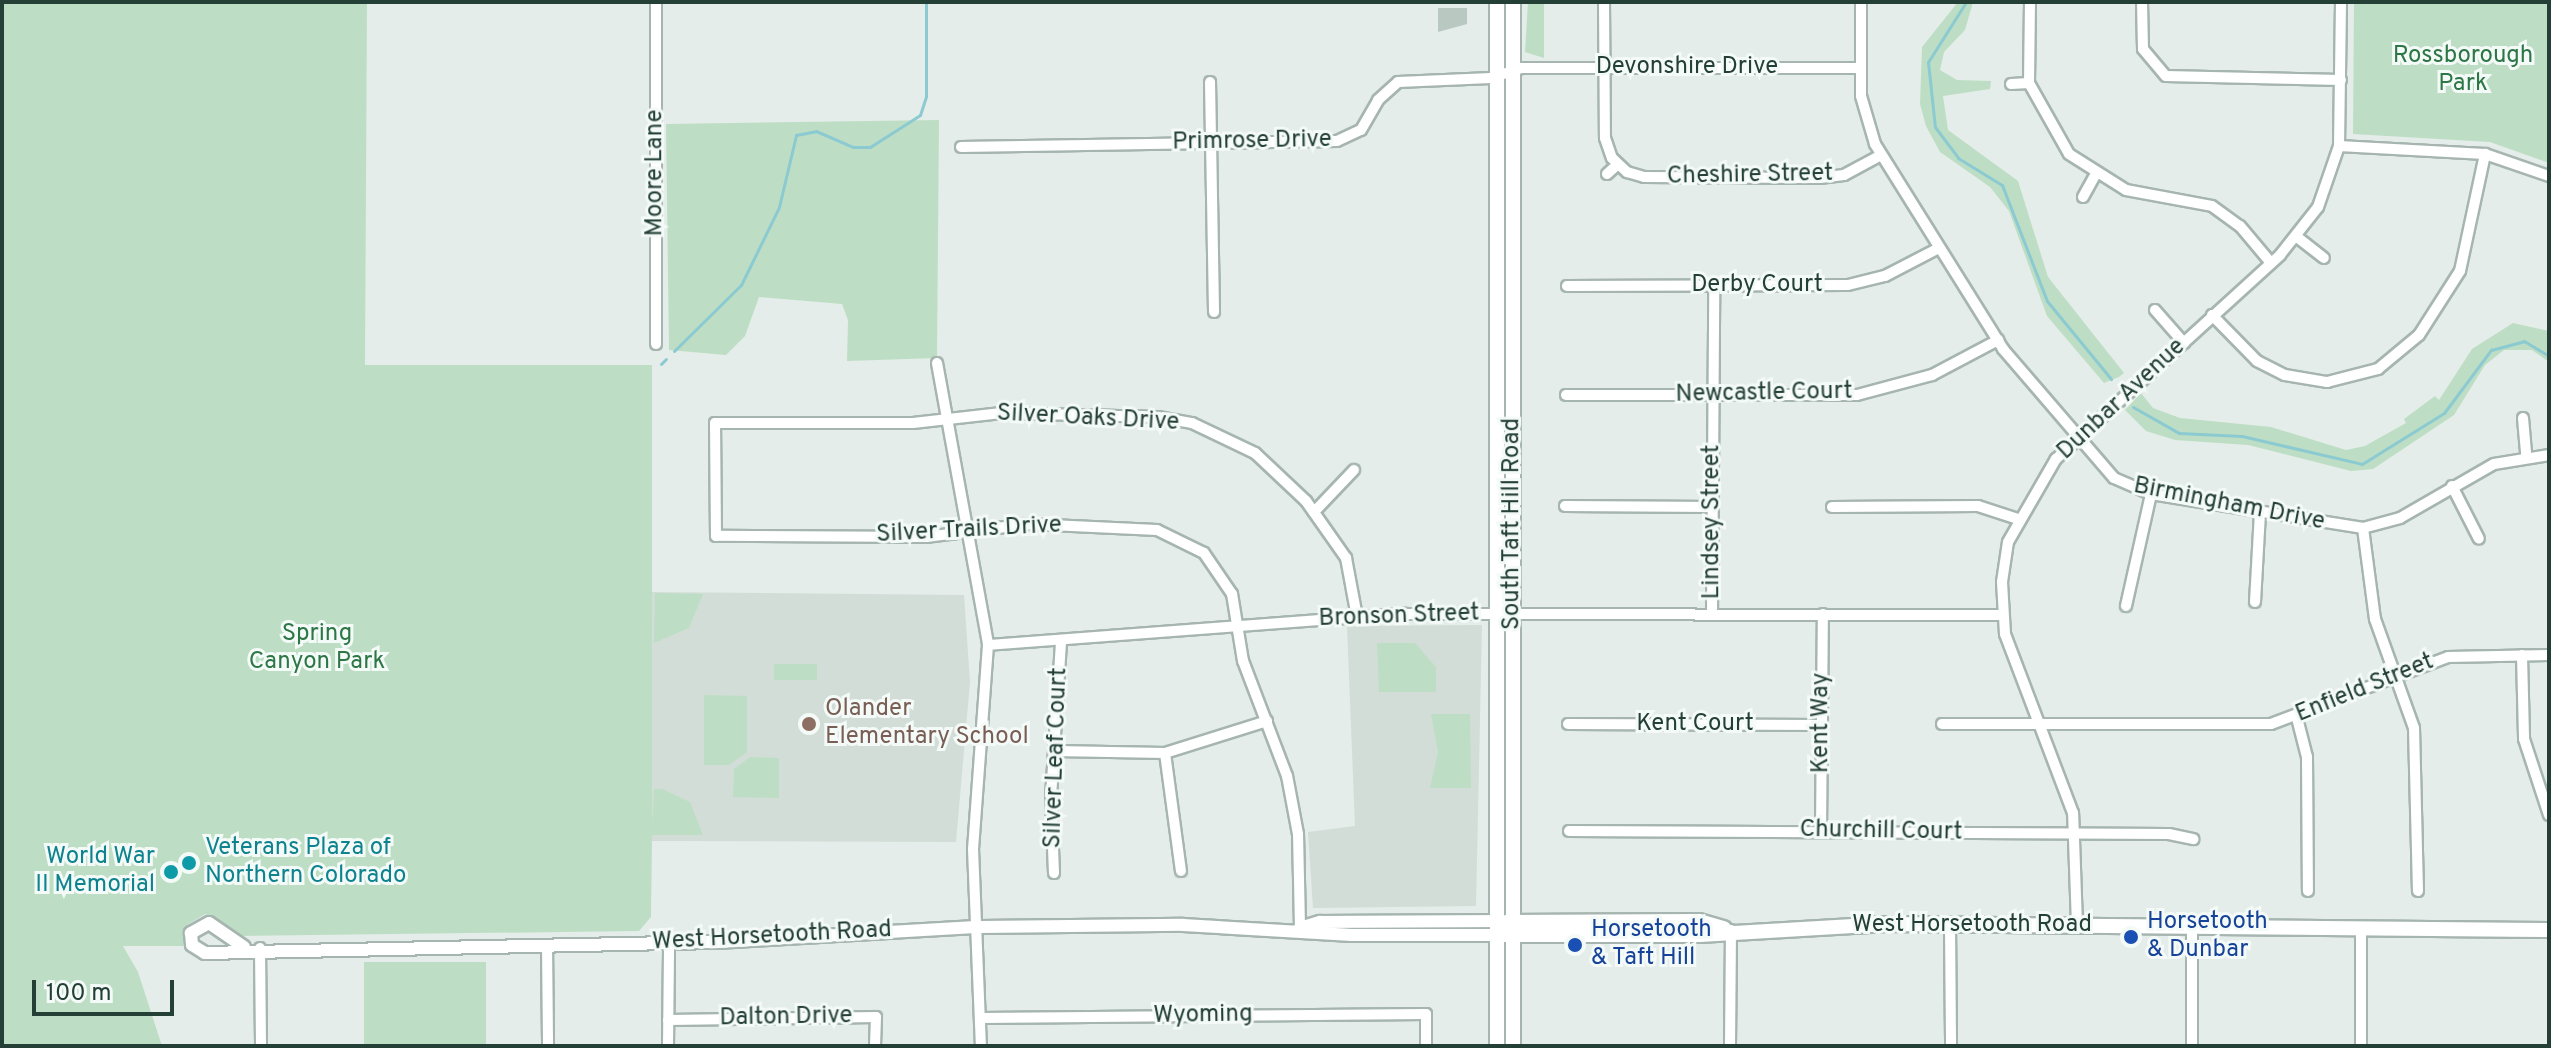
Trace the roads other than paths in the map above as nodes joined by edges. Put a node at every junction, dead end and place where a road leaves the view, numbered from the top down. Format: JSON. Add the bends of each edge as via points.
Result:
{"nodes":[{"id":1,"x":656,"y":2,"type":"edge"},
{"id":2,"x":1497,"y":2,"type":"edge"},
{"id":3,"x":1513,"y":2,"type":"edge"},
{"id":4,"x":1604,"y":2,"type":"edge"},
{"id":5,"x":1861,"y":2,"type":"edge"},
{"id":6,"x":2030,"y":2,"type":"edge"},
{"id":7,"x":2142,"y":2,"type":"edge"},
{"id":8,"x":2341,"y":2,"type":"edge"},
{"id":9,"x":1604,"y":67,"type":"junction"},
{"id":10,"x":1861,"y":68,"type":"junction"},
{"id":11,"x":1513,"y":70,"type":"junction"},
{"id":12,"x":1497,"y":77,"type":"junction"},
{"id":13,"x":2341,"y":80,"type":"junction"},
{"id":14,"x":1210,"y":82,"type":"dead end"},
{"id":15,"x":2029,"y":83,"type":"junction"},
{"id":16,"x":2011,"y":84,"type":"dead end"},
{"id":17,"x":1213,"y":143,"type":"junction"},
{"id":18,"x":2339,"y":146,"type":"junction"},
{"id":19,"x":961,"y":147,"type":"dead end"},
{"id":20,"x":2485,"y":154,"type":"junction"},
{"id":21,"x":1881,"y":155,"type":"junction"},
{"id":22,"x":1617,"y":165,"type":"junction"},
{"id":23,"x":1607,"y":174,"type":"dead end"},
{"id":24,"x":2095,"y":175,"type":"junction"},
{"id":25,"x":2549,"y":176,"type":"edge"},
{"id":26,"x":2083,"y":197,"type":"dead end"},
{"id":27,"x":2297,"y":237,"type":"junction"},
{"id":28,"x":1939,"y":248,"type":"junction"},
{"id":29,"x":2324,"y":258,"type":"dead end"},
{"id":30,"x":2271,"y":263,"type":"junction"},
{"id":31,"x":1567,"y":286,"type":"dead end"},
{"id":32,"x":1714,"y":287,"type":"junction"},
{"id":33,"x":2155,"y":310,"type":"dead end"},
{"id":34,"x":1214,"y":312,"type":"dead end"},
{"id":35,"x":2212,"y":315,"type":"junction"},
{"id":36,"x":1998,"y":340,"type":"junction"},
{"id":37,"x":2184,"y":343,"type":"junction"},
{"id":38,"x":656,"y":344,"type":"dead end"},
{"id":39,"x":937,"y":363,"type":"dead end"},
{"id":40,"x":1566,"y":395,"type":"dead end"},
{"id":41,"x":1713,"y":396,"type":"junction"},
{"id":42,"x":943,"y":418,"type":"junction"},
{"id":43,"x":2523,"y":418,"type":"dead end"},
{"id":44,"x":2076,"y":440,"type":"junction"},
{"id":45,"x":2549,"y":455,"type":"edge"},
{"id":46,"x":2526,"y":456,"type":"junction"},
{"id":47,"x":1354,"y":470,"type":"dead end"},
{"id":48,"x":2452,"y":486,"type":"junction"},
{"id":49,"x":2151,"y":494,"type":"junction"},
{"id":50,"x":1565,"y":506,"type":"dead end"},
{"id":51,"x":1713,"y":507,"type":"junction"},
{"id":52,"x":1832,"y":507,"type":"dead end"},
{"id":53,"x":1314,"y":512,"type":"junction"},
{"id":54,"x":2260,"y":513,"type":"junction"},
{"id":55,"x":2018,"y":519,"type":"junction"},
{"id":56,"x":2363,"y":528,"type":"junction"},
{"id":57,"x":969,"y":534,"type":"junction"},
{"id":58,"x":716,"y":536,"type":"joint"},
{"id":59,"x":2479,"y":539,"type":"dead end"},
{"id":60,"x":2255,"y":602,"type":"dead end"},
{"id":61,"x":2126,"y":606,"type":"dead end"},
{"id":62,"x":1497,"y":613,"type":"junction"},
{"id":63,"x":1513,"y":613,"type":"junction"},
{"id":64,"x":1712,"y":614,"type":"junction"},
{"id":65,"x":1823,"y":614,"type":"junction"},
{"id":66,"x":2002,"y":615,"type":"junction"},
{"id":67,"x":1357,"y":617,"type":"junction"},
{"id":68,"x":1238,"y":628,"type":"junction"},
{"id":69,"x":1061,"y":643,"type":"junction"},
{"id":70,"x":988,"y":645,"type":"junction"},
{"id":71,"x":2522,"y":655,"type":"junction"},
{"id":72,"x":2549,"y":655,"type":"edge"},
{"id":73,"x":2396,"y":677,"type":"junction"},
{"id":74,"x":2297,"y":718,"type":"junction"},
{"id":75,"x":1267,"y":721,"type":"junction"},
{"id":76,"x":1568,"y":724,"type":"dead end"},
{"id":77,"x":1942,"y":724,"type":"dead end"},
{"id":78,"x":1822,"y":725,"type":"junction"},
{"id":79,"x":2038,"y":725,"type":"junction"},
{"id":80,"x":1055,"y":751,"type":"junction"},
{"id":81,"x":1165,"y":753,"type":"junction"},
{"id":82,"x":2549,"y":815,"type":"edge"},
{"id":83,"x":1569,"y":831,"type":"dead end"},
{"id":84,"x":1821,"y":831,"type":"junction"},
{"id":85,"x":2077,"y":834,"type":"junction"},
{"id":86,"x":2193,"y":839,"type":"dead end"},
{"id":87,"x":1181,"y":871,"type":"dead end"},
{"id":88,"x":1054,"y":873,"type":"dead end"},
{"id":89,"x":2308,"y":891,"type":"dead end"},
{"id":90,"x":2418,"y":891,"type":"dead end"},
{"id":91,"x":1950,"y":925,"type":"junction"},
{"id":92,"x":2077,"y":925,"type":"junction"},
{"id":93,"x":2192,"y":926,"type":"junction"},
{"id":94,"x":980,"y":927,"type":"junction"},
{"id":95,"x":2361,"y":927,"type":"junction"},
{"id":96,"x":1300,"y":928,"type":"junction"},
{"id":97,"x":1497,"y":928,"type":"junction"},
{"id":98,"x":1514,"y":928,"type":"junction"},
{"id":99,"x":1731,"y":930,"type":"junction"},
{"id":100,"x":2549,"y":930,"type":"edge"},
{"id":101,"x":669,"y":943,"type":"junction"},
{"id":102,"x":547,"y":945,"type":"junction"},
{"id":103,"x":244,"y":947,"type":"dead end"},
{"id":104,"x":260,"y":948,"type":"junction"},
{"id":105,"x":981,"y":1018,"type":"junction"},
{"id":106,"x":668,"y":1020,"type":"junction"},
{"id":107,"x":261,"y":1046,"type":"edge"},
{"id":108,"x":548,"y":1046,"type":"edge"},
{"id":109,"x":668,"y":1046,"type":"edge"},
{"id":110,"x":875,"y":1046,"type":"edge"},
{"id":111,"x":981,"y":1046,"type":"edge"},
{"id":112,"x":1426,"y":1046,"type":"edge"},
{"id":113,"x":1497,"y":1046,"type":"edge"},
{"id":114,"x":1513,"y":1046,"type":"edge"},
{"id":115,"x":1730,"y":1046,"type":"edge"},
{"id":116,"x":1951,"y":1046,"type":"edge"},
{"id":117,"x":2192,"y":1046,"type":"edge"},
{"id":118,"x":2361,"y":1046,"type":"edge"}],
"edges":[{"from":1,"to":38,"type":"street","name":"Moore Lane"},
{"from":2,"to":12,"type":"main road","name":"South Taft Hill Road"},
{"from":3,"to":11,"type":"main road","name":"South Taft Hill Road"},
{"from":4,"to":9,"type":"street"},
{"from":5,"to":10,"type":"street","name":"Birmingham Drive"},
{"from":6,"to":15,"type":"street"},
{"from":7,"to":13,"type":"street","via":[[2143,49],[2166,76]]},
{"from":8,"to":13,"type":"street","name":"Dunbar Avenue"},
{"from":9,"to":10,"type":"street","name":"Devonshire Drive"},
{"from":9,"to":11,"type":"street","name":"Devonshire Drive"},
{"from":9,"to":22,"type":"street","via":[[1605,138]]},
{"from":10,"to":21,"type":"street","name":"Birmingham Drive","via":[[1863,109]]},
{"from":11,"to":12,"type":"street","name":"Primrose Drive"},
{"from":11,"to":63,"type":"main road","name":"South Taft Hill Road"},
{"from":12,"to":17,"type":"street","name":"Primrose Drive","via":[[1398,82],[1384,92],[1361,130],[1345,140]]},
{"from":12,"to":62,"type":"main road","name":"South Taft Hill Road"},
{"from":13,"to":18,"type":"street","name":"Dunbar Avenue"},
{"from":14,"to":17,"type":"street"},
{"from":15,"to":16,"type":"street"},
{"from":15,"to":24,"type":"street","via":[[2061,145]]},
{"from":17,"to":19,"type":"street","name":"Primrose Drive"},
{"from":17,"to":34,"type":"street"},
{"from":18,"to":20,"type":"street"},
{"from":18,"to":27,"type":"street","name":"Dunbar Avenue","via":[[2327,189]]},
{"from":20,"to":25,"type":"street"},
{"from":20,"to":35,"type":"street","via":[[2460,271],[2419,335],[2378,369],[2327,382],[2285,375],[2257,361]]},
{"from":21,"to":22,"type":"street","name":"Cheshire Street","via":[[1844,175],[1820,178],[1644,177]]},
{"from":21,"to":28,"type":"street","name":"Birmingham Drive"},
{"from":22,"to":23,"type":"street"},
{"from":24,"to":26,"type":"street"},
{"from":24,"to":30,"type":"street","via":[[2126,190],[2212,206],[2240,226]]},
{"from":27,"to":29,"type":"street"},
{"from":27,"to":30,"type":"street","name":"Dunbar Avenue"},
{"from":28,"to":32,"type":"street","name":"Derby Court","via":[[1885,276],[1848,285]]},
{"from":28,"to":36,"type":"street","name":"Birmingham Drive"},
{"from":30,"to":35,"type":"street","name":"Dunbar Avenue"},
{"from":31,"to":32,"type":"street","name":"Derby Court"},
{"from":32,"to":41,"type":"street","name":"Lindsey Street"},
{"from":33,"to":37,"type":"street"},
{"from":35,"to":37,"type":"street","name":"Dunbar Avenue"},
{"from":36,"to":41,"type":"street","name":"Newcastle Court","via":[[1932,375],[1866,393]]},
{"from":36,"to":44,"type":"street","name":"Birmingham Drive"},
{"from":37,"to":44,"type":"street","name":"Dunbar Avenue"},
{"from":39,"to":42,"type":"street"},
{"from":40,"to":41,"type":"street","name":"Newcastle Court"},
{"from":41,"to":51,"type":"street","name":"Lindsey Street"},
{"from":42,"to":53,"type":"street","name":"Silver Oaks Drive","via":[[1124,415],[1192,423],[1255,453]]},
{"from":42,"to":57,"type":"street"},
{"from":42,"to":58,"type":"street","name":"Silver Oaks Drive","via":[[715,423]]},
{"from":43,"to":46,"type":"street"},
{"from":44,"to":49,"type":"street","name":"Birmingham Drive","via":[[2114,478]]},
{"from":44,"to":55,"type":"street","name":"Dunbar Avenue","via":[[2050,466]]},
{"from":45,"to":46,"type":"street","name":"Birmingham Drive"},
{"from":46,"to":48,"type":"street","name":"Birmingham Drive","via":[[2481,468]]},
{"from":47,"to":53,"type":"street"},
{"from":48,"to":56,"type":"street","name":"Birmingham Drive","via":[[2400,518]]},
{"from":48,"to":59,"type":"street"},
{"from":49,"to":54,"type":"street","name":"Birmingham Drive"},
{"from":49,"to":61,"type":"street"},
{"from":50,"to":51,"type":"street"},
{"from":51,"to":64,"type":"street","name":"Lindsey Street"},
{"from":52,"to":55,"type":"street","via":[[1978,506]]},
{"from":53,"to":67,"type":"street","name":"Silver Oaks Drive","via":[[1346,558]]},
{"from":54,"to":56,"type":"street","name":"Birmingham Drive"},
{"from":54,"to":60,"type":"street"},
{"from":55,"to":66,"type":"street","name":"Dunbar Avenue","via":[[2004,564]]},
{"from":56,"to":73,"type":"street","via":[[2368,591]]},
{"from":57,"to":58,"type":"street","name":"Silver Trails Drive"},
{"from":57,"to":68,"type":"street","name":"Silver Trails Drive","via":[[1029,524],[1170,533],[1194,545],[1220,570]]},
{"from":57,"to":70,"type":"street"},
{"from":62,"to":63,"type":"street","name":"Bronson Street"},
{"from":62,"to":67,"type":"street","name":"Bronson Street"},
{"from":62,"to":97,"type":"main road","name":"South Taft Hill Road"},
{"from":63,"to":64,"type":"street","name":"Bronson Street"},
{"from":63,"to":98,"type":"main road","name":"South Taft Hill Road"},
{"from":64,"to":65,"type":"street","name":"Bronson Street"},
{"from":65,"to":66,"type":"street","name":"Bronson Street"},
{"from":65,"to":78,"type":"street","name":"Kent Way"},
{"from":66,"to":79,"type":"street","name":"Dunbar Avenue","via":[[2010,655]]},
{"from":67,"to":68,"type":"street","name":"Bronson Street"},
{"from":68,"to":69,"type":"street","name":"Bronson Street"},
{"from":68,"to":75,"type":"street","name":"Silver Trails Drive","via":[[1243,661]]},
{"from":69,"to":70,"type":"street","name":"Bronson Street"},
{"from":69,"to":80,"type":"street","name":"Silver Leaf Court"},
{"from":70,"to":94,"type":"street","via":[[973,826]]},
{"from":71,"to":72,"type":"street","name":"Enfield Street"},
{"from":71,"to":73,"type":"street","name":"Enfield Street","via":[[2448,657]]},
{"from":71,"to":82,"type":"street","via":[[2524,739]]},
{"from":73,"to":74,"type":"street","name":"Enfield Street"},
{"from":73,"to":90,"type":"street","via":[[2417,749]]},
{"from":74,"to":79,"type":"street","name":"Enfield Street","via":[[2262,724]]},
{"from":74,"to":89,"type":"street","via":[[2307,757]]},
{"from":75,"to":81,"type":"street"},
{"from":75,"to":96,"type":"street","name":"Silver Trails Drive","via":[[1294,805]]},
{"from":76,"to":78,"type":"street","name":"Kent Court"},
{"from":77,"to":79,"type":"street","name":"Enfield Street"},
{"from":78,"to":84,"type":"street","name":"Kent Way"},
{"from":79,"to":85,"type":"street","name":"Dunbar Avenue"},
{"from":80,"to":81,"type":"street"},
{"from":80,"to":88,"type":"street","name":"Silver Leaf Court"},
{"from":81,"to":87,"type":"street"},
{"from":83,"to":84,"type":"street","name":"Churchill Court"},
{"from":84,"to":85,"type":"street","name":"Churchill Court"},
{"from":85,"to":86,"type":"street","name":"Churchill Court"},
{"from":85,"to":92,"type":"street","name":"Dunbar Avenue"},
{"from":91,"to":92,"type":"main road","name":"West Horsetooth Road"},
{"from":91,"to":99,"type":"main road","name":"West Horsetooth Road"},
{"from":91,"to":116,"type":"street"},
{"from":92,"to":93,"type":"main road","name":"West Horsetooth Road"},
{"from":93,"to":95,"type":"main road","name":"West Horsetooth Road"},
{"from":93,"to":117,"type":"street"},
{"from":94,"to":96,"type":"street","name":"West Horsetooth Road"},
{"from":94,"to":101,"type":"street","name":"West Horsetooth Road"},
{"from":94,"to":105,"type":"street"},
{"from":95,"to":100,"type":"main road","name":"West Horsetooth Road"},
{"from":95,"to":118,"type":"street"},
{"from":96,"to":97,"type":"street","name":"West Horsetooth Road","via":[[1320,922]]},
{"from":97,"to":98,"type":"main road","name":"West Horsetooth Road"},
{"from":97,"to":113,"type":"main road","name":"South Taft Hill Road"},
{"from":98,"to":99,"type":"main road","name":"West Horsetooth Road","via":[[1700,935]]},
{"from":98,"to":114,"type":"main road","name":"South Taft Hill Road"},
{"from":99,"to":115,"type":"street"},
{"from":101,"to":102,"type":"street","name":"West Horsetooth Road"},
{"from":101,"to":106,"type":"street"},
{"from":102,"to":104,"type":"street","name":"West Horsetooth Road"},
{"from":102,"to":108,"type":"street"},
{"from":103,"to":104,"type":"street","name":"West Horsetooth Road"},
{"from":104,"to":107,"type":"street"},
{"from":105,"to":111,"type":"street"},
{"from":105,"to":112,"type":"street","name":"Wyoming","via":[[1426,1014]]},
{"from":106,"to":109,"type":"street"},
{"from":106,"to":110,"type":"street","name":"Dalton Drive","via":[[876,1017]]}]}
